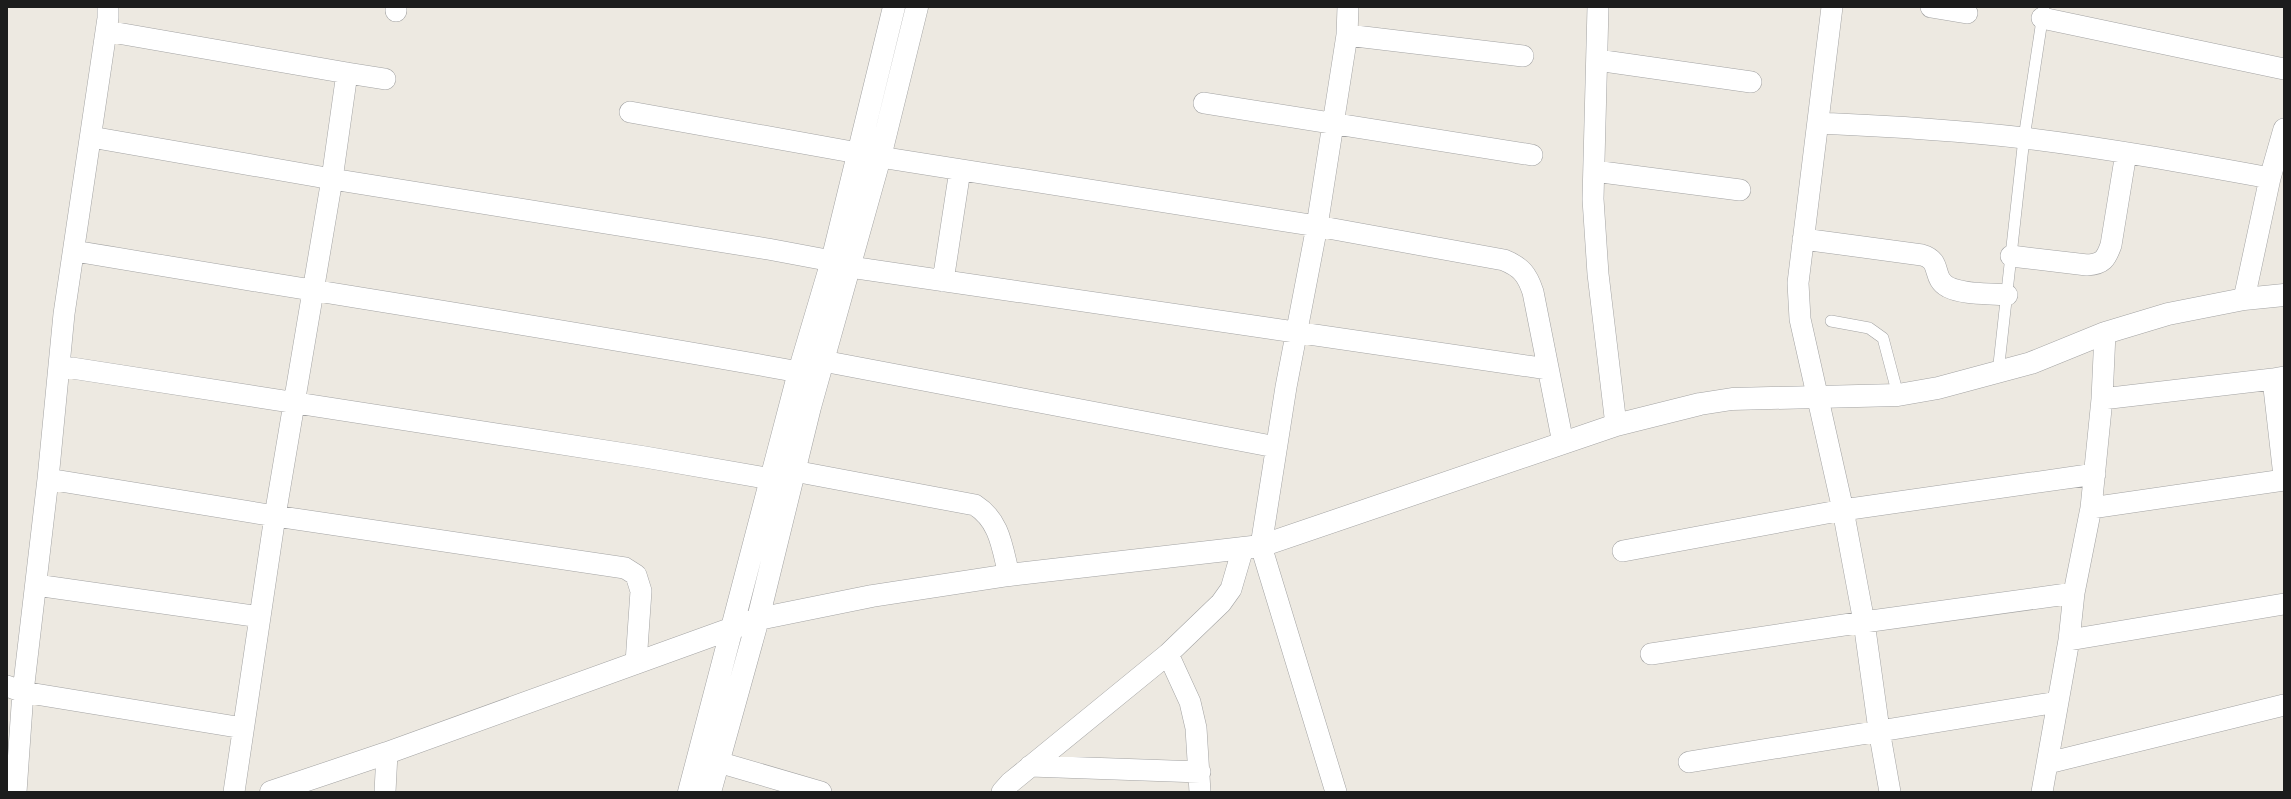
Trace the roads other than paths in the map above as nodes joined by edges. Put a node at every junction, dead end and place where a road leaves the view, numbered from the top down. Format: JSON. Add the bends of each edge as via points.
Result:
{"nodes":[{"id":1,"x":108,"y":7,"type":"edge"},
{"id":2,"x":894,"y":7,"type":"edge"},
{"id":3,"x":917,"y":7,"type":"edge"},
{"id":4,"x":1348,"y":7,"type":"edge"},
{"id":5,"x":1598,"y":7,"type":"edge"},
{"id":6,"x":1832,"y":7,"type":"edge"},
{"id":7,"x":1931,"y":7,"type":"edge"},
{"id":8,"x":1967,"y":12,"type":"dead end"},
{"id":9,"x":2043,"y":12,"type":"edge"},
{"id":10,"x":106,"y":31,"type":"junction"},
{"id":11,"x":1346,"y":35,"type":"junction"},
{"id":12,"x":1522,"y":56,"type":"dead end"},
{"id":13,"x":1598,"y":60,"type":"junction"},
{"id":14,"x":2284,"y":69,"type":"edge"},
{"id":15,"x":347,"y":73,"type":"junction"},
{"id":16,"x":385,"y":79,"type":"dead end"},
{"id":17,"x":1751,"y":82,"type":"dead end"},
{"id":18,"x":1204,"y":103,"type":"dead end"},
{"id":19,"x":630,"y":112,"type":"dead end"},
{"id":20,"x":1331,"y":123,"type":"junction"},
{"id":21,"x":1818,"y":123,"type":"junction"},
{"id":22,"x":2284,"y":129,"type":"edge"},
{"id":23,"x":91,"y":136,"type":"junction"},
{"id":24,"x":2024,"y":138,"type":"junction"},
{"id":25,"x":2281,"y":152,"type":"edge"},
{"id":26,"x":2126,"y":153,"type":"junction"},
{"id":27,"x":869,"y":155,"type":"junction"},
{"id":28,"x":1532,"y":155,"type":"dead end"},
{"id":29,"x":960,"y":170,"type":"junction"},
{"id":30,"x":1594,"y":171,"type":"junction"},
{"id":31,"x":2270,"y":178,"type":"junction"},
{"id":32,"x":332,"y":179,"type":"junction"},
{"id":33,"x":1740,"y":190,"type":"dead end"},
{"id":34,"x":1317,"y":226,"type":"junction"},
{"id":35,"x":1803,"y":239,"type":"junction"},
{"id":36,"x":74,"y":251,"type":"junction"},
{"id":37,"x":2011,"y":256,"type":"junction"},
{"id":38,"x":841,"y":264,"type":"junction"},
{"id":39,"x":943,"y":281,"type":"junction"},
{"id":40,"x":314,"y":292,"type":"junction"},
{"id":41,"x":2007,"y":295,"type":"junction"},
{"id":42,"x":2284,"y":295,"type":"edge"},
{"id":43,"x":2244,"y":298,"type":"junction"},
{"id":44,"x":1831,"y":321,"type":"dead end"},
{"id":45,"x":1297,"y":333,"type":"junction"},
{"id":46,"x":2105,"y":333,"type":"junction"},
{"id":47,"x":823,"y":361,"type":"junction"},
{"id":48,"x":59,"y":366,"type":"junction"},
{"id":49,"x":1548,"y":369,"type":"junction"},
{"id":50,"x":799,"y":372,"type":"junction"},
{"id":51,"x":1998,"y":373,"type":"junction"},
{"id":52,"x":2279,"y":378,"type":"edge"},
{"id":53,"x":1898,"y":395,"type":"junction"},
{"id":54,"x":1818,"y":397,"type":"junction"},
{"id":55,"x":2102,"y":399,"type":"junction"},
{"id":56,"x":294,"y":403,"type":"junction"},
{"id":57,"x":1616,"y":425,"type":"junction"},
{"id":58,"x":1563,"y":443,"type":"junction"},
{"id":59,"x":1276,"y":447,"type":"junction"},
{"id":60,"x":794,"y":471,"type":"junction"},
{"id":61,"x":2095,"y":474,"type":"junction"},
{"id":62,"x":2284,"y":476,"type":"edge"},
{"id":63,"x":48,"y":479,"type":"junction"},
{"id":64,"x":770,"y":479,"type":"junction"},
{"id":65,"x":2284,"y":480,"type":"edge"},
{"id":66,"x":2091,"y":508,"type":"junction"},
{"id":67,"x":1843,"y":510,"type":"junction"},
{"id":68,"x":275,"y":516,"type":"junction"},
{"id":69,"x":1252,"y":547,"type":"junction"},
{"id":70,"x":1623,"y":551,"type":"dead end"},
{"id":71,"x":1009,"y":575,"type":"junction"},
{"id":72,"x":36,"y":585,"type":"junction"},
{"id":73,"x":2074,"y":593,"type":"junction"},
{"id":74,"x":2284,"y":604,"type":"edge"},
{"id":75,"x":260,"y":616,"type":"junction"},
{"id":76,"x":758,"y":619,"type":"junction"},
{"id":77,"x":1864,"y":622,"type":"junction"},
{"id":78,"x":733,"y":629,"type":"junction"},
{"id":79,"x":2069,"y":640,"type":"junction"},
{"id":80,"x":1168,"y":654,"type":"junction"},
{"id":81,"x":1651,"y":654,"type":"dead end"},
{"id":82,"x":636,"y":663,"type":"junction"},
{"id":83,"x":15,"y":689,"type":"edge"},
{"id":84,"x":2058,"y":702,"type":"junction"},
{"id":85,"x":2284,"y":705,"type":"edge"},
{"id":86,"x":243,"y":728,"type":"junction"},
{"id":87,"x":1879,"y":730,"type":"junction"},
{"id":88,"x":388,"y":753,"type":"junction"},
{"id":89,"x":718,"y":762,"type":"junction"},
{"id":90,"x":1689,"y":762,"type":"dead end"},
{"id":91,"x":2048,"y":763,"type":"junction"},
{"id":92,"x":1030,"y":766,"type":"junction"},
{"id":93,"x":1200,"y":782,"type":"edge"},
{"id":94,"x":16,"y":792,"type":"edge"},
{"id":95,"x":234,"y":792,"type":"edge"},
{"id":96,"x":271,"y":792,"type":"edge"},
{"id":97,"x":385,"y":792,"type":"edge"},
{"id":98,"x":689,"y":792,"type":"edge"},
{"id":99,"x":710,"y":792,"type":"edge"},
{"id":100,"x":821,"y":792,"type":"edge"},
{"id":101,"x":1002,"y":792,"type":"edge"},
{"id":102,"x":1336,"y":792,"type":"edge"},
{"id":103,"x":1890,"y":792,"type":"edge"},
{"id":104,"x":2042,"y":792,"type":"edge"}],
"edges":[{"from":1,"to":10,"type":"street"},
{"from":2,"to":27,"type":"street"},
{"from":3,"to":27,"type":"street"},
{"from":4,"to":11,"type":"street"},
{"from":5,"to":13,"type":"street"},
{"from":6,"to":21,"type":"street"},
{"from":7,"to":8,"type":"street"},
{"from":9,"to":14,"type":"street"},
{"from":9,"to":24,"type":"lane"},
{"from":10,"to":15,"type":"street"},
{"from":10,"to":23,"type":"street"},
{"from":11,"to":12,"type":"street"},
{"from":11,"to":20,"type":"street"},
{"from":13,"to":17,"type":"street"},
{"from":13,"to":30,"type":"street"},
{"from":15,"to":16,"type":"street"},
{"from":15,"to":32,"type":"street"},
{"from":18,"to":20,"type":"street"},
{"from":19,"to":27,"type":"street"},
{"from":20,"to":28,"type":"street"},
{"from":20,"to":34,"type":"street"},
{"from":21,"to":24,"type":"street","via":[[1913,127]]},
{"from":21,"to":35,"type":"street"},
{"from":22,"to":25,"type":"street"},
{"from":23,"to":32,"type":"street"},
{"from":23,"to":36,"type":"street"},
{"from":24,"to":26,"type":"street"},
{"from":24,"to":37,"type":"lane"},
{"from":25,"to":31,"type":"street"},
{"from":26,"to":31,"type":"street"},
{"from":26,"to":37,"type":"street","via":[[2107,258],[2099,264],[2087,265]]},
{"from":27,"to":29,"type":"street"},
{"from":27,"to":38,"type":"street"},
{"from":29,"to":34,"type":"street"},
{"from":29,"to":39,"type":"street"},
{"from":30,"to":33,"type":"street"},
{"from":30,"to":57,"type":"street","via":[[1598,274]]},
{"from":31,"to":43,"type":"street"},
{"from":32,"to":38,"type":"street","via":[[753,246]]},
{"from":32,"to":40,"type":"street"},
{"from":34,"to":45,"type":"street"},
{"from":34,"to":49,"type":"street","via":[[1504,260],[1517,265],[1527,275],[1533,292]]},
{"from":35,"to":41,"type":"street","via":[[1930,257],[1936,263],[1938,278],[1947,287]]},
{"from":35,"to":54,"type":"street","via":[[1798,283],[1800,319]]},
{"from":36,"to":40,"type":"street"},
{"from":36,"to":48,"type":"street"},
{"from":37,"to":41,"type":"lane"},
{"from":38,"to":39,"type":"street"},
{"from":38,"to":47,"type":"street"},
{"from":38,"to":50,"type":"street"},
{"from":39,"to":45,"type":"street"},
{"from":40,"to":50,"type":"street","via":[[632,341]]},
{"from":40,"to":56,"type":"street"},
{"from":41,"to":51,"type":"lane"},
{"from":42,"to":43,"type":"street"},
{"from":43,"to":46,"type":"street","via":[[2168,314]]},
{"from":44,"to":53,"type":"lane","via":[[1869,328],[1883,338]]},
{"from":45,"to":49,"type":"street"},
{"from":45,"to":59,"type":"street"},
{"from":46,"to":51,"type":"street","via":[[2031,363]]},
{"from":46,"to":55,"type":"street"},
{"from":47,"to":59,"type":"street"},
{"from":47,"to":60,"type":"street"},
{"from":48,"to":56,"type":"street"},
{"from":48,"to":63,"type":"street"},
{"from":49,"to":58,"type":"street"},
{"from":50,"to":64,"type":"street"},
{"from":51,"to":53,"type":"street"},
{"from":52,"to":55,"type":"street"},
{"from":52,"to":62,"type":"street"},
{"from":53,"to":54,"type":"street"},
{"from":54,"to":57,"type":"street","via":[[1732,399],[1700,404]]},
{"from":54,"to":67,"type":"street"},
{"from":55,"to":61,"type":"street"},
{"from":56,"to":64,"type":"street","via":[[645,457]]},
{"from":56,"to":68,"type":"street"},
{"from":57,"to":58,"type":"street"},
{"from":58,"to":69,"type":"street"},
{"from":59,"to":69,"type":"street"},
{"from":60,"to":71,"type":"street","via":[[975,505],[986,512],[995,524]]},
{"from":60,"to":76,"type":"street"},
{"from":61,"to":66,"type":"street"},
{"from":61,"to":67,"type":"street"},
{"from":63,"to":68,"type":"street"},
{"from":63,"to":72,"type":"street"},
{"from":64,"to":78,"type":"street"},
{"from":65,"to":66,"type":"street"},
{"from":66,"to":73,"type":"street"},
{"from":67,"to":70,"type":"street"},
{"from":67,"to":77,"type":"street"},
{"from":68,"to":75,"type":"street"},
{"from":68,"to":82,"type":"street","via":[[625,568],[636,576],[641,591]]},
{"from":69,"to":71,"type":"street"},
{"from":69,"to":80,"type":"street","via":[[1221,603]]},
{"from":69,"to":102,"type":"street"},
{"from":71,"to":76,"type":"street","via":[[872,596]]},
{"from":72,"to":75,"type":"street"},
{"from":72,"to":83,"type":"street"},
{"from":73,"to":77,"type":"street"},
{"from":73,"to":79,"type":"street"},
{"from":74,"to":79,"type":"street"},
{"from":75,"to":86,"type":"street"},
{"from":76,"to":78,"type":"street"},
{"from":76,"to":89,"type":"street"},
{"from":77,"to":81,"type":"street"},
{"from":77,"to":87,"type":"street"},
{"from":78,"to":82,"type":"street"},
{"from":78,"to":98,"type":"street"},
{"from":79,"to":84,"type":"street"},
{"from":80,"to":92,"type":"street"},
{"from":80,"to":93,"type":"street","via":[[1190,702],[1196,728]]},
{"from":82,"to":88,"type":"street"},
{"from":83,"to":86,"type":"street"},
{"from":83,"to":94,"type":"street"},
{"from":84,"to":87,"type":"street"},
{"from":84,"to":91,"type":"street"},
{"from":85,"to":91,"type":"street"},
{"from":86,"to":95,"type":"street"},
{"from":87,"to":90,"type":"street"},
{"from":87,"to":103,"type":"street"},
{"from":88,"to":96,"type":"street"},
{"from":88,"to":97,"type":"street"},
{"from":89,"to":99,"type":"street"},
{"from":89,"to":100,"type":"street"},
{"from":91,"to":104,"type":"street"},
{"from":92,"to":93,"type":"street"},
{"from":92,"to":101,"type":"street"}]}
